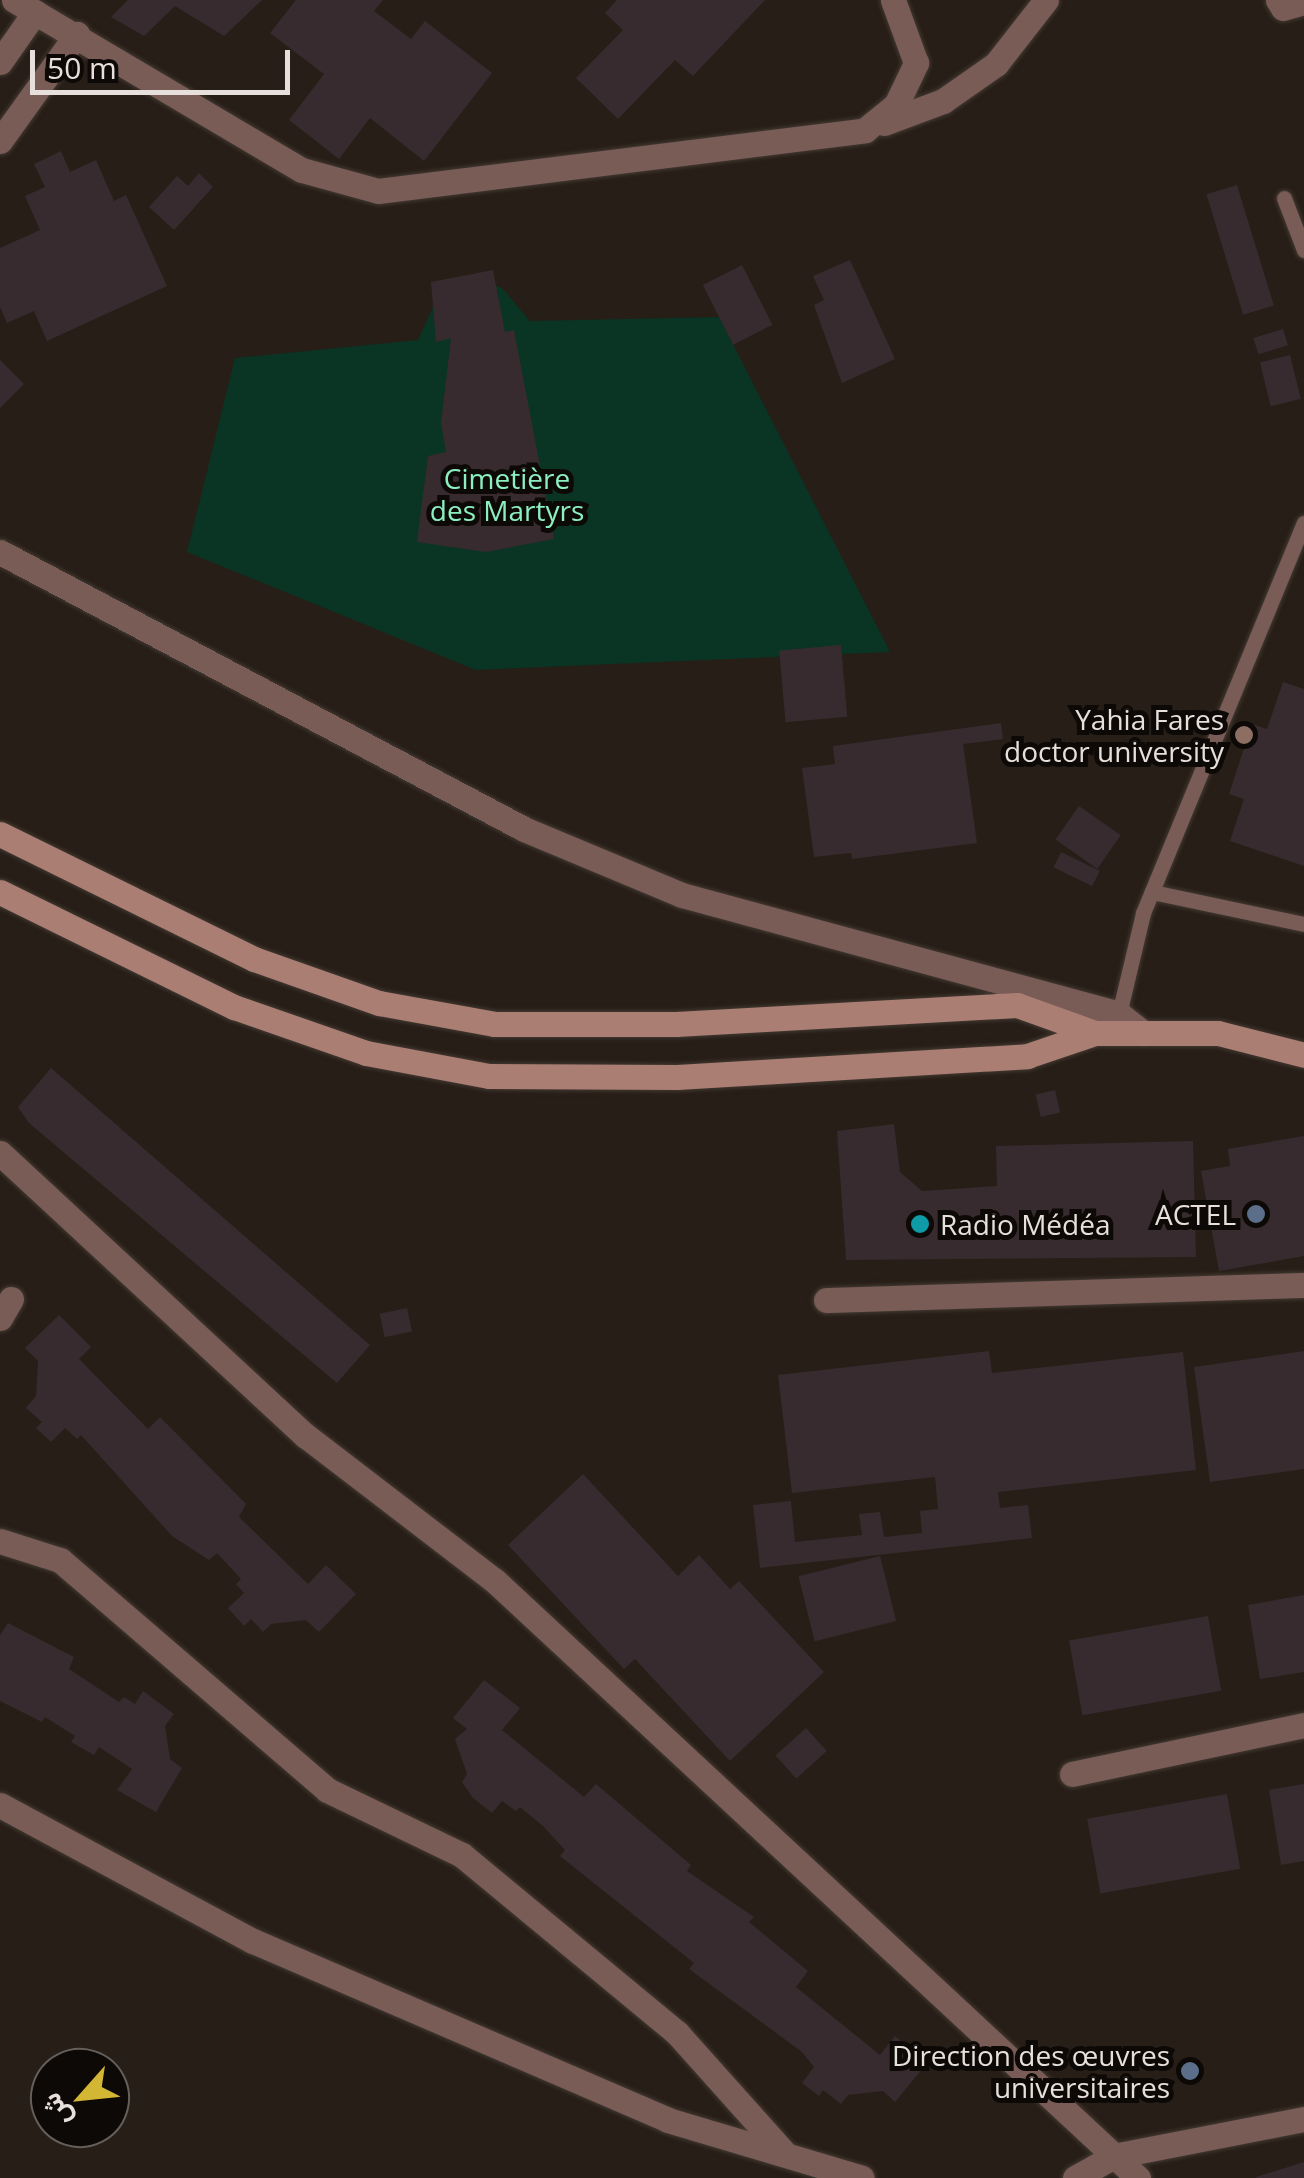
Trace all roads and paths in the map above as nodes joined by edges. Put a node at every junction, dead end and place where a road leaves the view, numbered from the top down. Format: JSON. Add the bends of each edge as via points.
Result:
{"nodes":[{"id":1,"x":893,"y":0,"type":"edge"},
{"id":2,"x":1046,"y":0,"type":"edge"},
{"id":3,"x":1278,"y":0,"type":"edge"},
{"id":4,"x":1304,"y":2,"type":"edge"},
{"id":5,"x":24,"y":6,"type":"edge"},
{"id":6,"x":77,"y":34,"type":"junction"},
{"id":7,"x":0,"y":62,"type":"edge"},
{"id":8,"x":865,"y":130,"type":"junction"},
{"id":9,"x":0,"y":141,"type":"edge"},
{"id":10,"x":1284,"y":198,"type":"dead end"},
{"id":11,"x":1304,"y":250,"type":"edge"},
{"id":12,"x":1304,"y":524,"type":"edge"},
{"id":13,"x":1298,"y":547,"type":"edge"},
{"id":14,"x":0,"y":552,"type":"edge"},
{"id":15,"x":0,"y":834,"type":"edge"},
{"id":16,"x":0,"y":892,"type":"edge"},
{"id":17,"x":1152,"y":892,"type":"junction"},
{"id":18,"x":1304,"y":924,"type":"edge"},
{"id":19,"x":1120,"y":1014,"type":"junction"},
{"id":20,"x":1094,"y":1033,"type":"junction"},
{"id":21,"x":1143,"y":1033,"type":"junction"},
{"id":22,"x":1304,"y":1055,"type":"edge"},
{"id":23,"x":0,"y":1153,"type":"edge"},
{"id":24,"x":1304,"y":1285,"type":"edge"},
{"id":25,"x":826,"y":1300,"type":"dead end"},
{"id":26,"x":0,"y":1540,"type":"edge"},
{"id":27,"x":1304,"y":1725,"type":"edge"},
{"id":28,"x":1072,"y":1774,"type":"dead end"},
{"id":29,"x":0,"y":1805,"type":"edge"},
{"id":30,"x":1304,"y":2119,"type":"edge"},
{"id":31,"x":785,"y":2154,"type":"junction"},
{"id":32,"x":1114,"y":2156,"type":"junction"},
{"id":33,"x":862,"y":2178,"type":"edge"},
{"id":34,"x":1075,"y":2178,"type":"edge"},
{"id":35,"x":1138,"y":2178,"type":"edge"}],
"edges":[{"from":1,"to":8,"type":"street","via":[[916,63],[896,105]]},
{"from":2,"to":8,"type":"street","via":[[996,64],[943,101]]},
{"from":3,"to":4,"type":"street","via":[[1282,8]]},
{"from":5,"to":6,"type":"street"},
{"from":5,"to":7,"type":"street"},
{"from":6,"to":8,"type":"street","via":[[302,170],[378,191]]},
{"from":6,"to":9,"type":"street"},
{"from":10,"to":11,"type":"lane"},
{"from":12,"to":13,"type":"lane"},
{"from":13,"to":17,"type":"lane"},
{"from":14,"to":19,"type":"street","via":[[524,829],[682,895]]},
{"from":15,"to":20,"type":"street","via":[[254,959],[379,1003],[494,1024],[676,1024],[1017,1004]]},
{"from":16,"to":20,"type":"street","via":[[234,1008],[366,1054],[489,1076],[677,1077],[1027,1056]]},
{"from":17,"to":18,"type":"lane"},
{"from":17,"to":19,"type":"lane"},
{"from":19,"to":21,"type":"street"},
{"from":20,"to":21,"type":"street"},
{"from":21,"to":22,"type":"street","via":[[1218,1033]]},
{"from":23,"to":32,"type":"street","via":[[306,1436],[494,1580]]},
{"from":24,"to":25,"type":"street"},
{"from":26,"to":31,"type":"street","via":[[60,1560],[328,1790],[462,1856],[677,2033]]},
{"from":27,"to":28,"type":"street"},
{"from":29,"to":31,"type":"street","via":[[253,1941],[668,2120]]},
{"from":30,"to":32,"type":"street"},
{"from":31,"to":33,"type":"street"},
{"from":32,"to":34,"type":"street"},
{"from":32,"to":35,"type":"street"}]}
